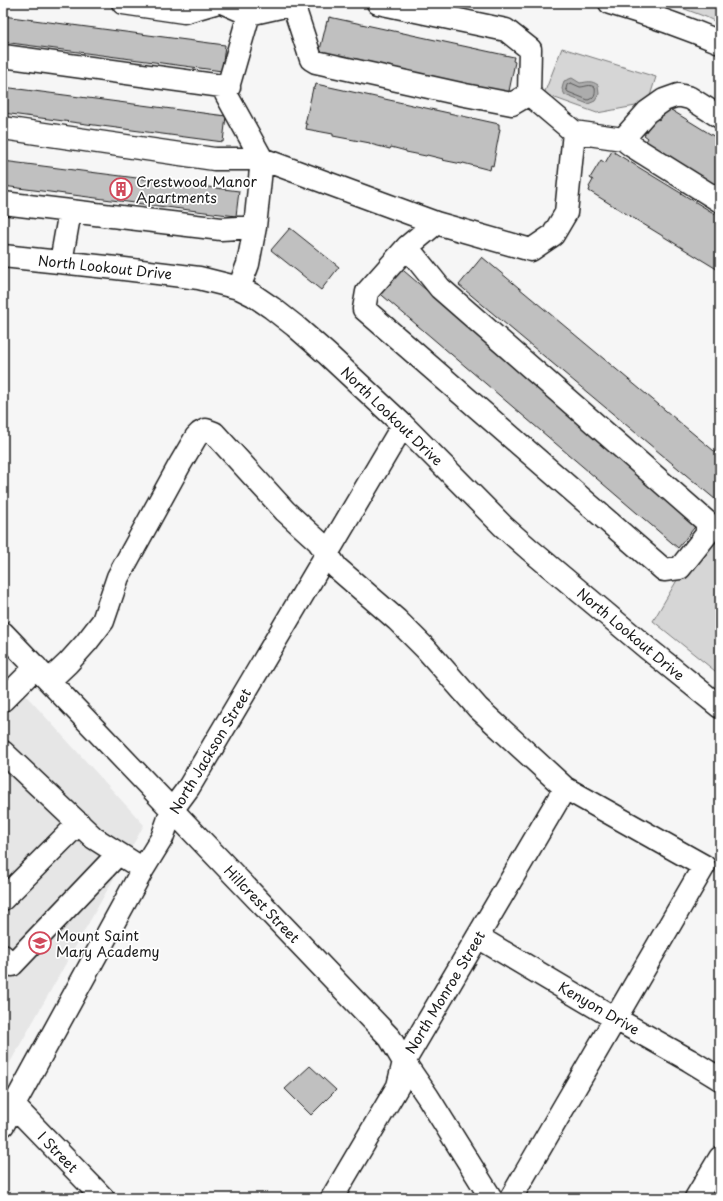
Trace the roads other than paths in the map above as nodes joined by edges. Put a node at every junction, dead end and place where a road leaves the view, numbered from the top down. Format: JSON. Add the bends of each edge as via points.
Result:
{"nodes":[{"id":1,"x":123,"y":3,"type":"edge"},
{"id":2,"x":215,"y":3,"type":"edge"},
{"id":3,"x":224,"y":3,"type":"edge"},
{"id":4,"x":378,"y":3,"type":"edge"},
{"id":5,"x":610,"y":3,"type":"edge"},
{"id":6,"x":296,"y":4,"type":"edge"},
{"id":7,"x":249,"y":14,"type":"junction"},
{"id":8,"x":720,"y":42,"type":"edge"},
{"id":9,"x":3,"y":56,"type":"edge"},
{"id":10,"x":228,"y":87,"type":"junction"},
{"id":11,"x":529,"y":94,"type":"junction"},
{"id":12,"x":720,"y":117,"type":"edge"},
{"id":13,"x":3,"y":128,"type":"edge"},
{"id":14,"x":574,"y":132,"type":"junction"},
{"id":15,"x":623,"y":139,"type":"junction"},
{"id":16,"x":262,"y":159,"type":"junction"},
{"id":17,"x":720,"y":201,"type":"edge"},
{"id":18,"x":3,"y":203,"type":"edge"},
{"id":19,"x":70,"y":211,"type":"junction"},
{"id":20,"x":436,"y":223,"type":"junction"},
{"id":21,"x":255,"y":227,"type":"junction"},
{"id":22,"x":407,"y":247,"type":"junction"},
{"id":23,"x":3,"y":256,"type":"edge"},
{"id":24,"x":61,"y":262,"type":"junction"},
{"id":25,"x":239,"y":288,"type":"junction"},
{"id":26,"x":403,"y":425,"type":"junction"},
{"id":27,"x":327,"y":554,"type":"junction"},
{"id":28,"x":3,"y":633,"type":"edge"},
{"id":29,"x":43,"y":674,"type":"junction"},
{"id":30,"x":3,"y":700,"type":"edge"},
{"id":31,"x":720,"y":707,"type":"edge"},
{"id":32,"x":3,"y":752,"type":"edge"},
{"id":33,"x":565,"y":788,"type":"junction"},
{"id":34,"x":172,"y":810,"type":"junction"},
{"id":35,"x":79,"y":823,"type":"junction"},
{"id":36,"x":118,"y":854,"type":"junction"},
{"id":37,"x":143,"y":869,"type":"junction"},
{"id":38,"x":3,"y":899,"type":"edge"},
{"id":39,"x":478,"y":937,"type":"junction"},
{"id":40,"x":3,"y":956,"type":"edge"},
{"id":41,"x":616,"y":1019,"type":"junction"},
{"id":42,"x":404,"y":1062,"type":"junction"},
{"id":43,"x":720,"y":1079,"type":"edge"},
{"id":44,"x":14,"y":1106,"type":"junction"},
{"id":45,"x":3,"y":1125,"type":"edge"},
{"id":46,"x":720,"y":1158,"type":"edge"},
{"id":47,"x":103,"y":1198,"type":"edge"},
{"id":48,"x":332,"y":1198,"type":"edge"},
{"id":49,"x":491,"y":1198,"type":"edge"},
{"id":50,"x":511,"y":1198,"type":"edge"},
{"id":51,"x":696,"y":1198,"type":"edge"}],
"edges":[{"from":1,"to":2,"type":"street","via":[[184,12]]},
{"from":3,"to":7,"type":"street"},
{"from":4,"to":11,"type":"street","via":[[506,30],[530,48]]},
{"from":5,"to":8,"type":"street"},
{"from":6,"to":7,"type":"street"},
{"from":6,"to":11,"type":"street","via":[[311,59],[316,62],[465,96],[512,104]]},
{"from":7,"to":10,"type":"street"},
{"from":9,"to":10,"type":"street"},
{"from":10,"to":16,"type":"street","via":[[226,94]]},
{"from":11,"to":14,"type":"street"},
{"from":12,"to":15,"type":"street","via":[[690,98],[678,95],[664,100],[647,112]]},
{"from":13,"to":16,"type":"street","via":[[214,159]]},
{"from":14,"to":15,"type":"street"},
{"from":14,"to":20,"type":"street","via":[[566,213],[553,235],[531,250]]},
{"from":15,"to":17,"type":"street"},
{"from":16,"to":20,"type":"street"},
{"from":16,"to":21,"type":"street"},
{"from":18,"to":19,"type":"street"},
{"from":19,"to":21,"type":"street","via":[[221,229]]},
{"from":19,"to":24,"type":"street"},
{"from":20,"to":22,"type":"street"},
{"from":21,"to":25,"type":"street","via":[[248,264]]},
{"from":22,"to":22,"type":"street","via":[[367,292],[364,309],[664,570],[680,568],[707,534],[707,522],[440,288]]},
{"from":23,"to":24,"type":"street","name":"North Lookout Drive"},
{"from":24,"to":25,"type":"street","name":"North Lookout Drive","via":[[199,278]]},
{"from":25,"to":26,"type":"street","name":"North Lookout Drive","via":[[253,295],[295,326]]},
{"from":26,"to":27,"type":"street","name":"North Jackson Street"},
{"from":26,"to":31,"type":"street","name":"North Lookout Drive","via":[[502,526]]},
{"from":27,"to":29,"type":"street","via":[[318,541],[285,511],[214,433],[206,430],[196,437],[118,577],[103,621],[68,663]]},
{"from":27,"to":33,"type":"street","via":[[337,568],[426,649],[478,708]]},
{"from":27,"to":34,"type":"street","name":"North Jackson Street","via":[[189,787]]},
{"from":28,"to":29,"type":"street","name":"Hillcrest Street"},
{"from":29,"to":30,"type":"street"},
{"from":29,"to":34,"type":"street","name":"Hillcrest Street"},
{"from":32,"to":35,"type":"street"},
{"from":33,"to":39,"type":"street","name":"North Monroe Street"},
{"from":33,"to":41,"type":"street","via":[[704,866]]},
{"from":34,"to":37,"type":"street","name":"North Jackson Street","via":[[162,838]]},
{"from":34,"to":42,"type":"street","name":"Hillcrest Street","via":[[390,1038]]},
{"from":35,"to":36,"type":"street","via":[[94,838]]},
{"from":35,"to":38,"type":"street"},
{"from":36,"to":37,"type":"street"},
{"from":36,"to":40,"type":"street","via":[[12,965]]},
{"from":37,"to":44,"type":"street","name":"North Jackson Street"},
{"from":39,"to":41,"type":"street","name":"Kenyon Drive"},
{"from":39,"to":42,"type":"street","name":"North Monroe Street"},
{"from":41,"to":43,"type":"street","name":"Kenyon Drive"},
{"from":41,"to":50,"type":"street"},
{"from":42,"to":48,"type":"street","name":"North Monroe Street","via":[[398,1086]]},
{"from":42,"to":49,"type":"street","name":"Hillcrest Street"},
{"from":44,"to":45,"type":"street","name":"North Jackson Street"},
{"from":44,"to":47,"type":"street","name":"I Street"},
{"from":46,"to":51,"type":"street"}]}
